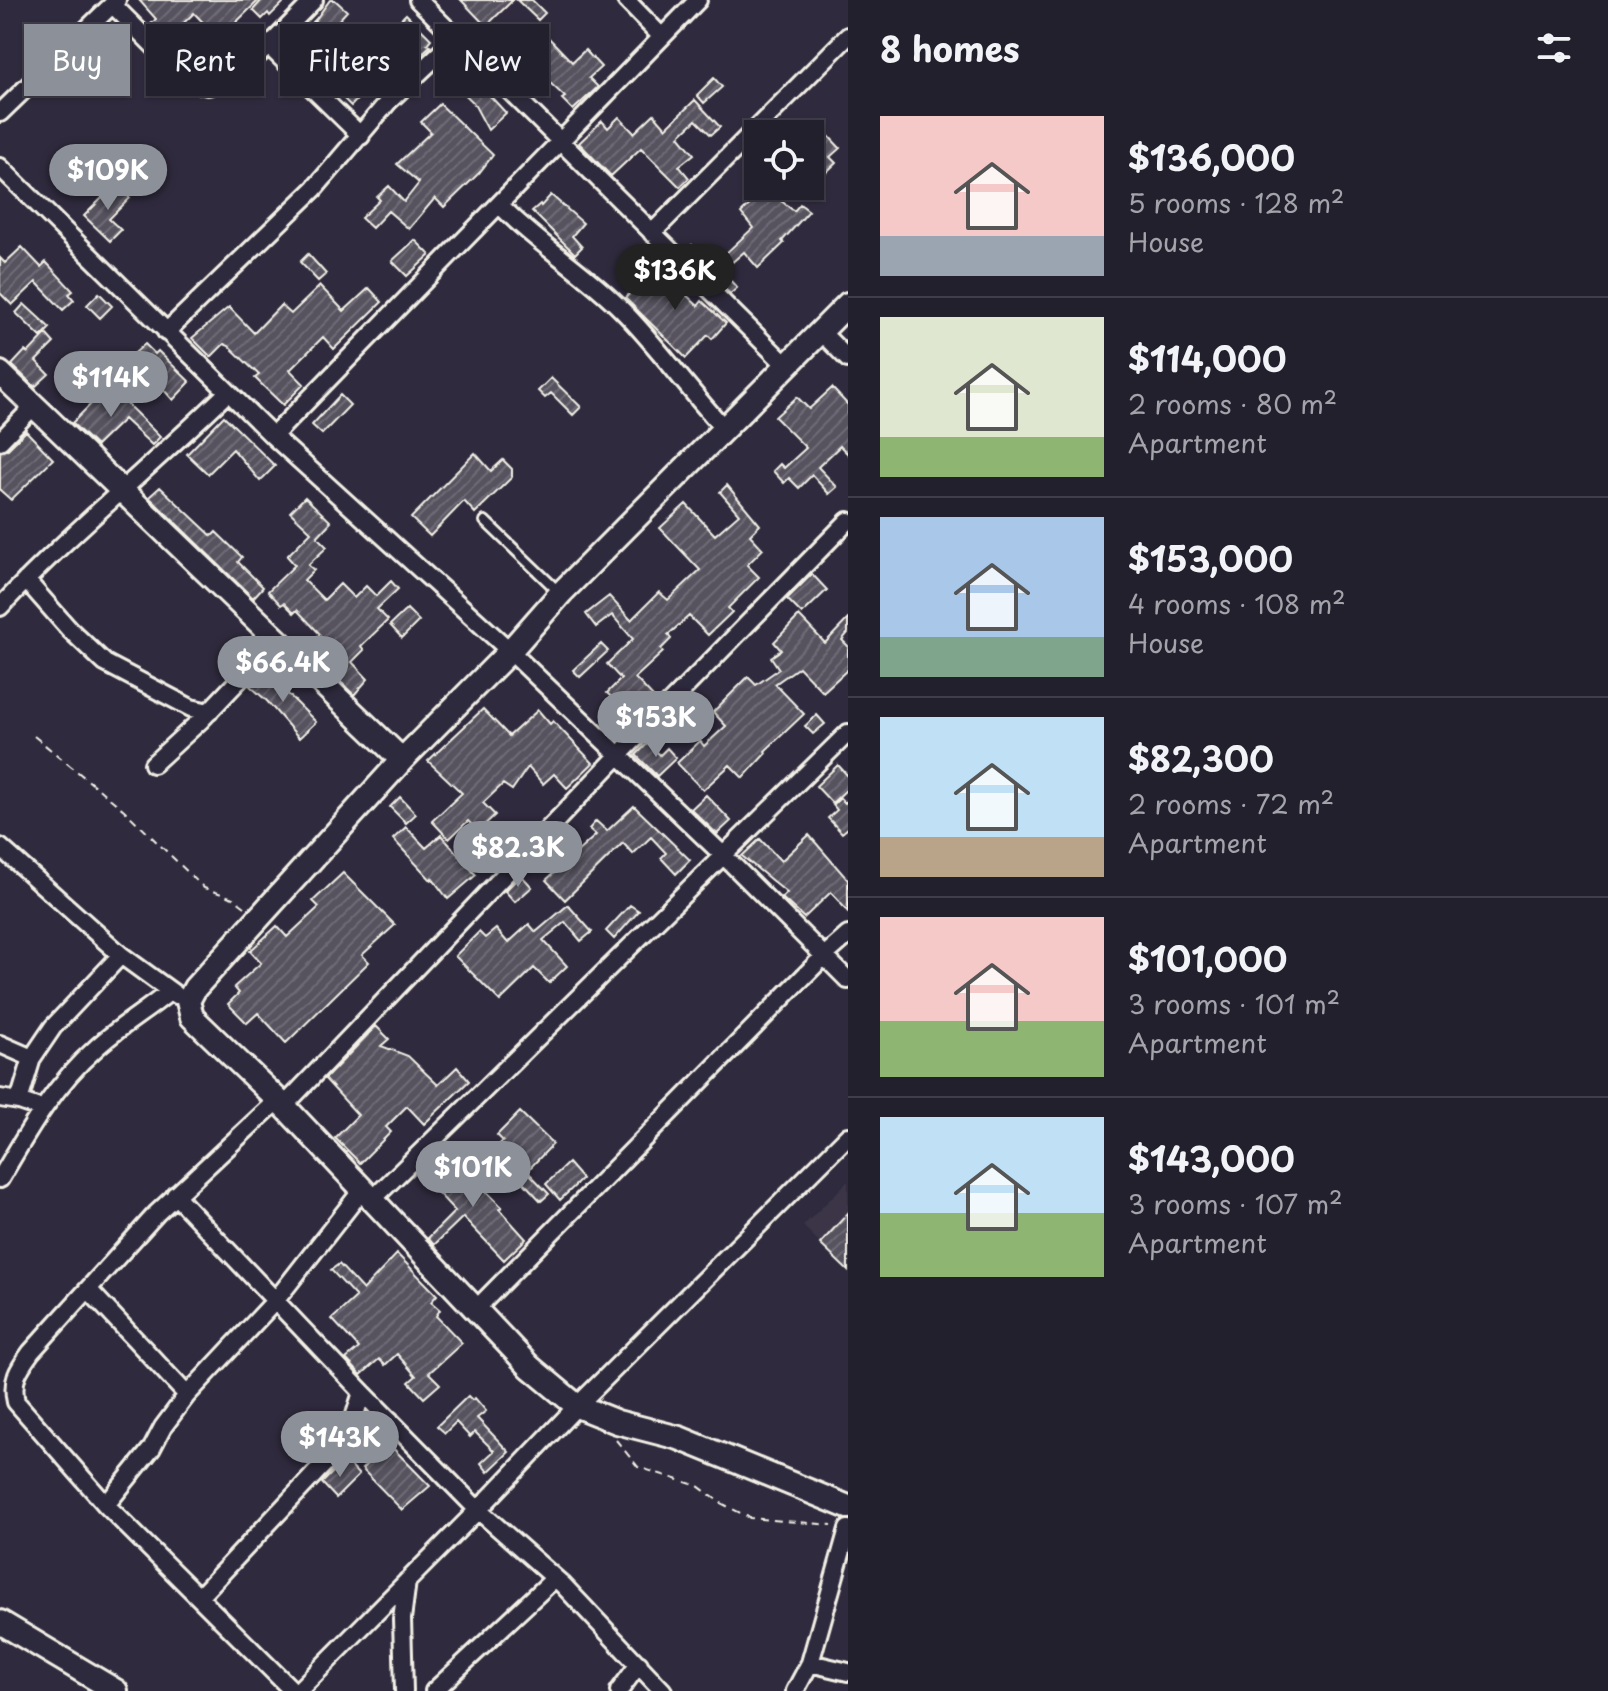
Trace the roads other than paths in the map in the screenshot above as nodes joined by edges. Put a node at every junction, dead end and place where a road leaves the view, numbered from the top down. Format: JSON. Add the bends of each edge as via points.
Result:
{"nodes":[{"id":1,"x":314,"y":0,"type":"edge"},
{"id":2,"x":418,"y":0,"type":"edge"},
{"id":3,"x":626,"y":0,"type":"edge"},
{"id":4,"x":698,"y":0,"type":"edge"},
{"id":5,"x":115,"y":2,"type":"edge"},
{"id":6,"x":441,"y":24,"type":"edge"},
{"id":7,"x":661,"y":36,"type":"junction"},
{"id":8,"x":848,"y":36,"type":"edge"},
{"id":9,"x":269,"y":46,"type":"junction"},
{"id":10,"x":435,"y":58,"type":"edge"},
{"id":11,"x":513,"y":96,"type":"edge"},
{"id":12,"x":0,"y":113,"type":"edge"},
{"id":13,"x":361,"y":136,"type":"junction"},
{"id":14,"x":560,"y":142,"type":"junction"},
{"id":15,"x":0,"y":167,"type":"edge"},
{"id":16,"x":500,"y":205,"type":"junction"},
{"id":17,"x":652,"y":233,"type":"junction"},
{"id":18,"x":848,"y":304,"type":"edge"},
{"id":19,"x":166,"y":332,"type":"junction"},
{"id":20,"x":821,"y":332,"type":"junction"},
{"id":21,"x":848,"y":359,"type":"edge"},
{"id":22,"x":786,"y":365,"type":"junction"},
{"id":23,"x":0,"y":373,"type":"edge"},
{"id":24,"x":228,"y":392,"type":"junction"},
{"id":25,"x":33,"y":407,"type":"junction"},
{"id":26,"x":724,"y":428,"type":"junction"},
{"id":27,"x":273,"y":436,"type":"junction"},
{"id":28,"x":0,"y":441,"type":"edge"},
{"id":29,"x":121,"y":490,"type":"junction"},
{"id":30,"x":485,"y":521,"type":"dead end"},
{"id":31,"x":848,"y":521,"type":"edge"},
{"id":32,"x":26,"y":580,"type":"junction"},
{"id":33,"x":561,"y":593,"type":"junction"},
{"id":34,"x":0,"y":607,"type":"edge"},
{"id":35,"x":276,"y":641,"type":"junction"},
{"id":36,"x":510,"y":651,"type":"junction"},
{"id":37,"x":209,"y":712,"type":"junction"},
{"id":38,"x":848,"y":733,"type":"edge"},
{"id":39,"x":618,"y":756,"type":"junction"},
{"id":40,"x":402,"y":760,"type":"junction"},
{"id":41,"x":153,"y":764,"type":"dead end"},
{"id":42,"x":0,"y":847,"type":"edge"},
{"id":43,"x":724,"y":856,"type":"junction"},
{"id":44,"x":848,"y":935,"type":"edge"},
{"id":45,"x":121,"y":955,"type":"junction"},
{"id":46,"x":823,"y":957,"type":"junction"},
{"id":47,"x":848,"y":980,"type":"edge"},
{"id":48,"x":178,"y":997,"type":"junction"},
{"id":49,"x":0,"y":1044,"type":"edge"},
{"id":50,"x":32,"y":1058,"type":"junction"},
{"id":51,"x":0,"y":1098,"type":"edge"},
{"id":52,"x":19,"y":1101,"type":"junction"},
{"id":53,"x":281,"y":1103,"type":"junction"},
{"id":54,"x":42,"y":1109,"type":"junction"},
{"id":55,"x":848,"y":1136,"type":"edge"},
{"id":56,"x":0,"y":1179,"type":"edge"},
{"id":57,"x":368,"y":1194,"type":"junction"},
{"id":58,"x":175,"y":1195,"type":"junction"},
{"id":59,"x":88,"y":1289,"type":"junction"},
{"id":60,"x":276,"y":1300,"type":"junction"},
{"id":61,"x":476,"y":1309,"type":"junction"},
{"id":62,"x":362,"y":1392,"type":"junction"},
{"id":63,"x":187,"y":1395,"type":"junction"},
{"id":64,"x":577,"y":1406,"type":"junction"},
{"id":65,"x":390,"y":1420,"type":"junction"},
{"id":66,"x":350,"y":1431,"type":"junction"},
{"id":67,"x":106,"y":1505,"type":"junction"},
{"id":68,"x":478,"y":1510,"type":"junction"},
{"id":69,"x":844,"y":1520,"type":"edge"},
{"id":70,"x":555,"y":1578,"type":"junction"},
{"id":71,"x":407,"y":1581,"type":"junction"},
{"id":72,"x":200,"y":1596,"type":"junction"},
{"id":73,"x":0,"y":1622,"type":"edge"},
{"id":74,"x":810,"y":1663,"type":"junction"},
{"id":75,"x":639,"y":1664,"type":"junction"},
{"id":76,"x":848,"y":1672,"type":"edge"},
{"id":77,"x":116,"y":1691,"type":"edge"},
{"id":78,"x":295,"y":1691,"type":"edge"},
{"id":79,"x":404,"y":1691,"type":"edge"},
{"id":80,"x":434,"y":1691,"type":"edge"},
{"id":81,"x":619,"y":1691,"type":"edge"},
{"id":82,"x":663,"y":1691,"type":"edge"},
{"id":83,"x":795,"y":1691,"type":"edge"}],
"edges":[{"from":1,"to":9,"type":"street"},
{"from":2,"to":6,"type":"street"},
{"from":3,"to":7,"type":"street"},
{"from":4,"to":7,"type":"street"},
{"from":5,"to":9,"type":"street","via":[[189,81],[208,86],[228,80]]},
{"from":5,"to":12,"type":"street"},
{"from":7,"to":14,"type":"street"},
{"from":8,"to":17,"type":"street"},
{"from":9,"to":13,"type":"street"},
{"from":10,"to":13,"type":"street"},
{"from":11,"to":14,"type":"street"},
{"from":13,"to":19,"type":"street","via":[[314,189]]},
{"from":14,"to":16,"type":"street"},
{"from":14,"to":17,"type":"street"},
{"from":15,"to":19,"type":"street"},
{"from":16,"to":26,"type":"street","via":[[622,309]]},
{"from":16,"to":27,"type":"street"},
{"from":17,"to":22,"type":"street"},
{"from":18,"to":20,"type":"street"},
{"from":19,"to":24,"type":"street"},
{"from":20,"to":21,"type":"street"},
{"from":20,"to":22,"type":"street"},
{"from":22,"to":26,"type":"street"},
{"from":23,"to":25,"type":"street"},
{"from":24,"to":27,"type":"street"},
{"from":24,"to":29,"type":"street"},
{"from":25,"to":28,"type":"street"},
{"from":25,"to":29,"type":"street"},
{"from":26,"to":33,"type":"street"},
{"from":27,"to":36,"type":"street"},
{"from":29,"to":32,"type":"street"},
{"from":29,"to":35,"type":"street"},
{"from":30,"to":33,"type":"lane"},
{"from":31,"to":39,"type":"street"},
{"from":32,"to":34,"type":"street"},
{"from":32,"to":37,"type":"street","via":[[105,663],[191,708]]},
{"from":33,"to":36,"type":"street"},
{"from":35,"to":37,"type":"street"},
{"from":35,"to":40,"type":"street"},
{"from":36,"to":39,"type":"street"},
{"from":36,"to":40,"type":"street"},
{"from":37,"to":41,"type":"street"},
{"from":38,"to":43,"type":"street"},
{"from":39,"to":43,"type":"street"},
{"from":39,"to":53,"type":"street"},
{"from":40,"to":48,"type":"street","via":[[195,988]]},
{"from":42,"to":45,"type":"street"},
{"from":43,"to":46,"type":"street"},
{"from":43,"to":57,"type":"street"},
{"from":44,"to":46,"type":"street"},
{"from":45,"to":48,"type":"street"},
{"from":45,"to":50,"type":"street","via":[[53,1027]]},
{"from":46,"to":47,"type":"street"},
{"from":46,"to":61,"type":"street"},
{"from":48,"to":53,"type":"street"},
{"from":48,"to":54,"type":"street","via":[[96,1047]]},
{"from":49,"to":50,"type":"street"},
{"from":50,"to":52,"type":"street"},
{"from":51,"to":52,"type":"street"},
{"from":52,"to":54,"type":"street"},
{"from":53,"to":57,"type":"street"},
{"from":53,"to":58,"type":"street"},
{"from":54,"to":56,"type":"street"},
{"from":55,"to":64,"type":"street"},
{"from":57,"to":60,"type":"street"},
{"from":57,"to":61,"type":"street"},
{"from":58,"to":59,"type":"street"},
{"from":58,"to":60,"type":"street"},
{"from":59,"to":63,"type":"street"},
{"from":59,"to":67,"type":"street","via":[[31,1352],[13,1385],[16,1402]]},
{"from":60,"to":62,"type":"street"},
{"from":60,"to":63,"type":"street"},
{"from":61,"to":64,"type":"street","via":[[530,1367]]},
{"from":62,"to":65,"type":"street"},
{"from":62,"to":66,"type":"street"},
{"from":63,"to":67,"type":"street"},
{"from":64,"to":68,"type":"street"},
{"from":64,"to":69,"type":"street","via":[[679,1438]]},
{"from":65,"to":66,"type":"street"},
{"from":65,"to":68,"type":"street"},
{"from":66,"to":72,"type":"street"},
{"from":67,"to":72,"type":"street"},
{"from":68,"to":70,"type":"street"},
{"from":68,"to":71,"type":"street"},
{"from":69,"to":74,"type":"street"},
{"from":70,"to":75,"type":"street"},
{"from":70,"to":80,"type":"street"},
{"from":71,"to":78,"type":"street"},
{"from":71,"to":79,"type":"street"},
{"from":72,"to":78,"type":"street"},
{"from":73,"to":77,"type":"street"},
{"from":74,"to":76,"type":"street"},
{"from":74,"to":83,"type":"street"},
{"from":75,"to":81,"type":"street"},
{"from":75,"to":82,"type":"street"}]}
